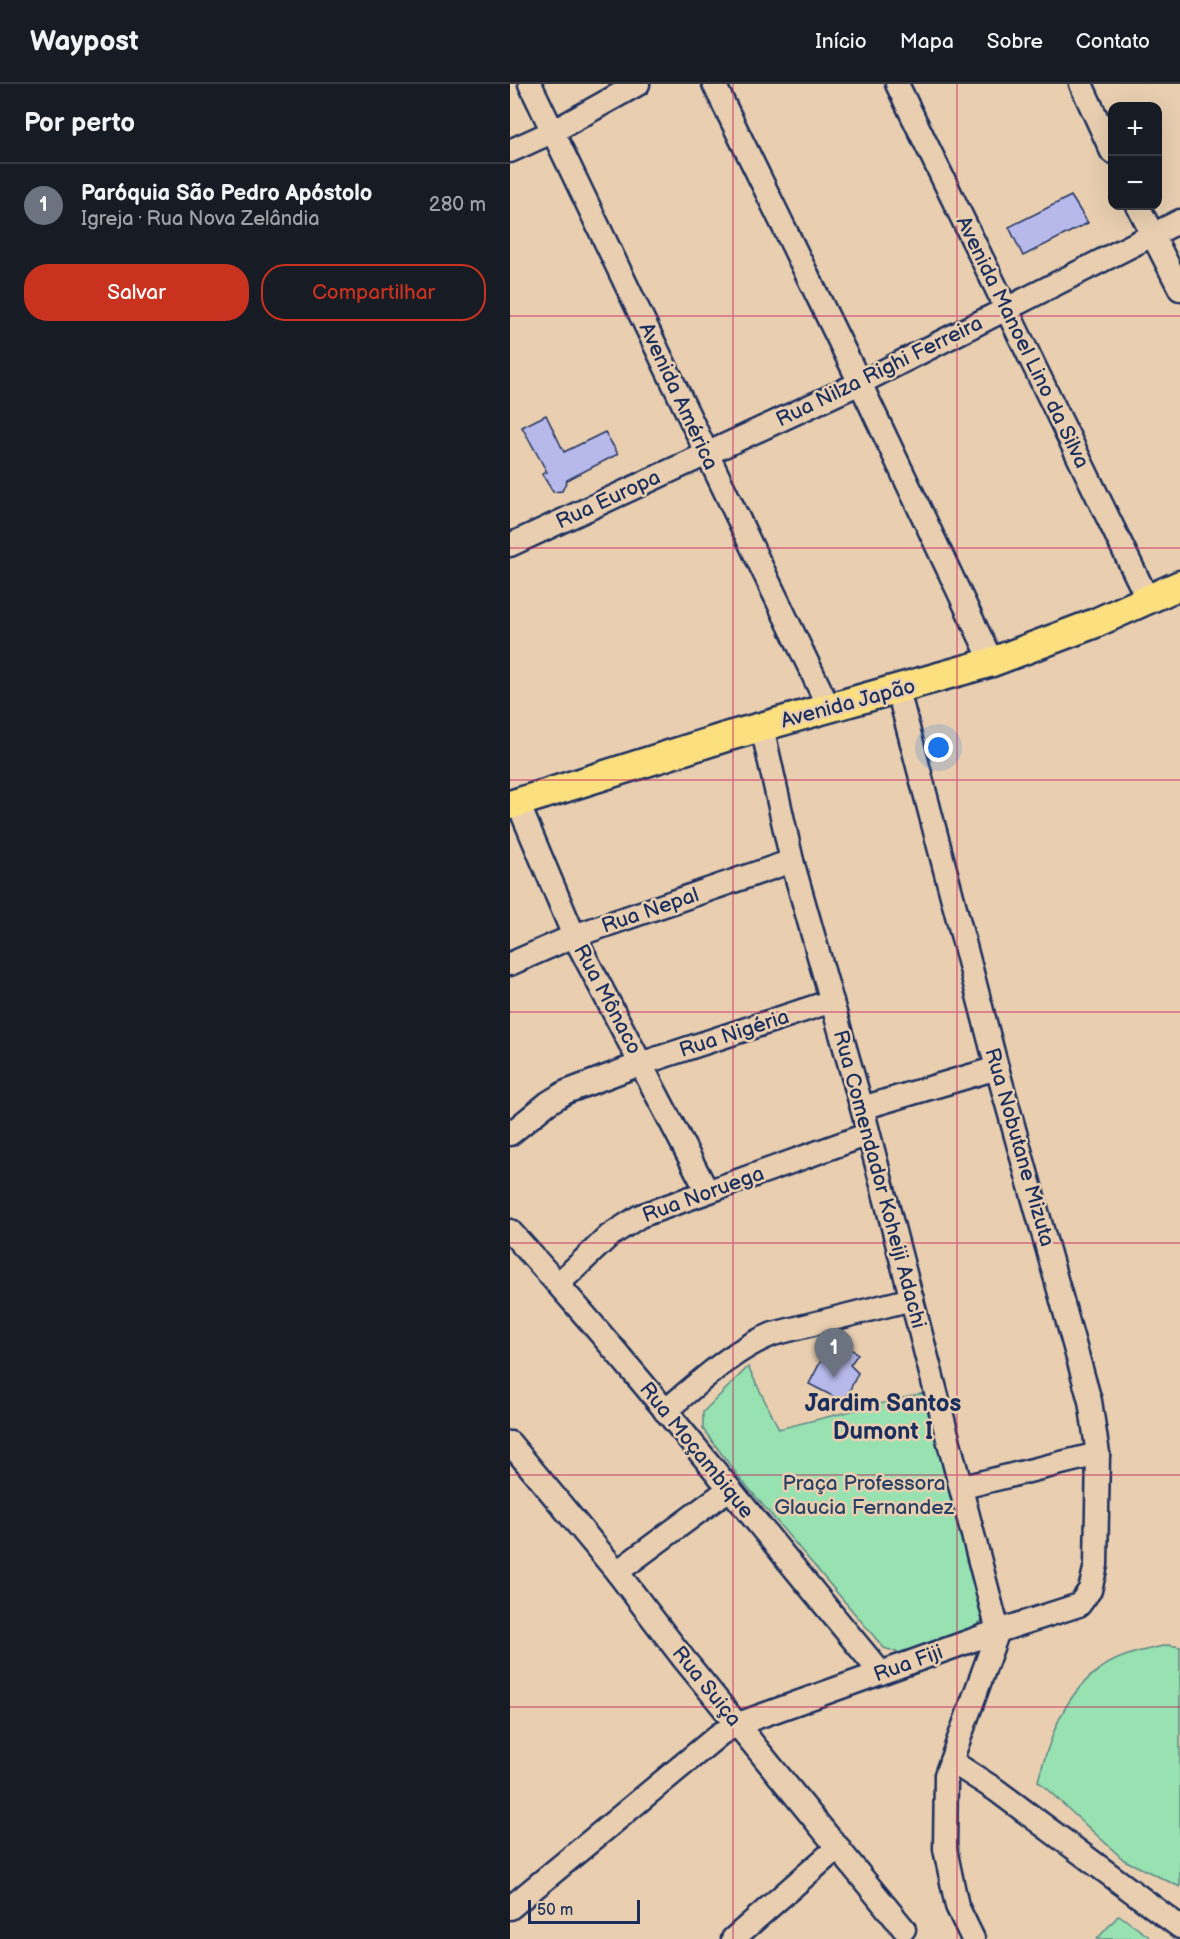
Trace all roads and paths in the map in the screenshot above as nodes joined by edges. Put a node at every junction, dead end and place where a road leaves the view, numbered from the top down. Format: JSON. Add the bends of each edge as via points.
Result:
{"nodes":[{"id":1,"x":530,"y":84,"type":"edge"},
{"id":2,"x":638,"y":84,"type":"edge"},
{"id":3,"x":714,"y":84,"type":"edge"},
{"id":4,"x":897,"y":84,"type":"edge"},
{"id":5,"x":1081,"y":84,"type":"edge"},
{"id":6,"x":554,"y":131,"type":"junction"},
{"id":7,"x":1108,"y":141,"type":"edge"},
{"id":8,"x":510,"y":151,"type":"edge"},
{"id":9,"x":1140,"y":210,"type":"edge"},
{"id":10,"x":1180,"y":221,"type":"edge"},
{"id":11,"x":1151,"y":234,"type":"junction"},
{"id":12,"x":1180,"y":289,"type":"edge"},
{"id":13,"x":1007,"y":309,"type":"junction"},
{"id":14,"x":860,"y":383,"type":"junction"},
{"id":15,"x":706,"y":453,"type":"junction"},
{"id":16,"x":510,"y":545,"type":"edge"},
{"id":17,"x":1180,"y":585,"type":"edge"},
{"id":18,"x":1148,"y":600,"type":"junction"},
{"id":19,"x":992,"y":662,"type":"junction"},
{"id":20,"x":898,"y":690,"type":"junction"},
{"id":21,"x":829,"y":708,"type":"junction"},
{"id":22,"x":762,"y":727,"type":"junction"},
{"id":23,"x":514,"y":804,"type":"edge"},
{"id":24,"x":792,"y":861,"type":"junction"},
{"id":25,"x":574,"y":936,"type":"junction"},
{"id":26,"x":510,"y":964,"type":"edge"},
{"id":27,"x":832,"y":1001,"type":"junction"},
{"id":28,"x":643,"y":1064,"type":"junction"},
{"id":29,"x":997,"y":1068,"type":"junction"},
{"id":30,"x":862,"y":1108,"type":"junction"},
{"id":31,"x":510,"y":1134,"type":"edge"},
{"id":32,"x":866,"y":1134,"type":"junction"},
{"id":33,"x":707,"y":1191,"type":"junction"},
{"id":34,"x":510,"y":1231,"type":"edge"},
{"id":35,"x":558,"y":1284,"type":"junction"},
{"id":36,"x":912,"y":1299,"type":"junction"},
{"id":37,"x":665,"y":1411,"type":"junction"},
{"id":38,"x":510,"y":1443,"type":"edge"},
{"id":39,"x":1098,"y":1454,"type":"junction"},
{"id":40,"x":963,"y":1487,"type":"junction"},
{"id":41,"x":729,"y":1489,"type":"junction"},
{"id":42,"x":618,"y":1572,"type":"junction"},
{"id":43,"x":1079,"y":1605,"type":"joint"},
{"id":44,"x":998,"y":1631,"type":"junction"},
{"id":45,"x":880,"y":1673,"type":"junction"},
{"id":46,"x":738,"y":1724,"type":"junction"},
{"id":47,"x":951,"y":1761,"type":"junction"},
{"id":48,"x":838,"y":1847,"type":"junction"},
{"id":49,"x":510,"y":1908,"type":"edge"},
{"id":50,"x":1180,"y":1927,"type":"edge"},
{"id":51,"x":904,"y":1929,"type":"dead end"},
{"id":52,"x":733,"y":1939,"type":"edge"},
{"id":53,"x":973,"y":1939,"type":"edge"}],
"edges":[{"from":1,"to":6,"type":"street","name":"Avenida América"},
{"from":2,"to":6,"type":"street"},
{"from":3,"to":14,"type":"street"},
{"from":4,"to":13,"type":"street","name":"Avenida Manoel Lino da Silva"},
{"from":5,"to":7,"type":"street"},
{"from":6,"to":8,"type":"street"},
{"from":6,"to":15,"type":"street","name":"Avenida América"},
{"from":9,"to":11,"type":"street"},
{"from":10,"to":11,"type":"street","name":"Rua Nilza Righi Ferreira"},
{"from":11,"to":12,"type":"street"},
{"from":11,"to":13,"type":"street","name":"Rua Nilza Righi Ferreira"},
{"from":13,"to":14,"type":"street","name":"Rua Nilza Righi Ferreira"},
{"from":13,"to":18,"type":"street","name":"Avenida Manoel Lino da Silva"},
{"from":14,"to":15,"type":"street","name":"Rua Nilza Righi Ferreira"},
{"from":14,"to":19,"type":"street"},
{"from":15,"to":16,"type":"street","name":"Rua Europa"},
{"from":15,"to":21,"type":"street","name":"Avenida América"},
{"from":17,"to":18,"type":"main road","name":"Avenida Japão"},
{"from":18,"to":19,"type":"main road","name":"Avenida Japão"},
{"from":19,"to":20,"type":"main road","name":"Avenida Japão"},
{"from":20,"to":21,"type":"main road","name":"Avenida Japão"},
{"from":20,"to":29,"type":"street","name":"Rua Nobutane Mizuta"},
{"from":21,"to":22,"type":"main road","name":"Avenida Japão"},
{"from":22,"to":23,"type":"main road","name":"Avenida Japão"},
{"from":22,"to":24,"type":"street","name":"Rua Comendador Koheiji Adachi"},
{"from":23,"to":25,"type":"street","name":"Rua Mônaco"},
{"from":24,"to":25,"type":"street","name":"Rua Nepal"},
{"from":24,"to":27,"type":"street","name":"Rua Comendador Koheiji Adachi"},
{"from":25,"to":26,"type":"street","name":"Rua Nepal"},
{"from":25,"to":28,"type":"street","name":"Rua Mônaco"},
{"from":27,"to":28,"type":"street","name":"Rua Nigéria"},
{"from":27,"to":30,"type":"street","name":"Rua Comendador Koheiji Adachi"},
{"from":28,"to":31,"type":"street","name":"Rua Nigéria","via":[[566,1092]]},
{"from":28,"to":33,"type":"street","name":"Rua Mônaco"},
{"from":29,"to":30,"type":"street"},
{"from":29,"to":39,"type":"street","name":"Rua Nobutane Mizuta","via":[[1078,1351]]},
{"from":30,"to":32,"type":"street","name":"Rua Comendador Koheiji Adachi"},
{"from":32,"to":33,"type":"street","name":"Rua Noruega"},
{"from":32,"to":36,"type":"street","name":"Rua Comendador Koheiji Adachi"},
{"from":33,"to":35,"type":"street","name":"Rua Noruega","via":[[625,1224]]},
{"from":34,"to":35,"type":"street","name":"Rua Moçambique"},
{"from":35,"to":37,"type":"street","name":"Rua Moçambique"},
{"from":36,"to":37,"type":"street","via":[[756,1340]]},
{"from":36,"to":40,"type":"street","name":"Rua Comendador Koheiji Adachi"},
{"from":37,"to":41,"type":"street","name":"Rua Moçambique"},
{"from":38,"to":42,"type":"street","name":"Rua Suiça"},
{"from":39,"to":40,"type":"street"},
{"from":39,"to":43,"type":"street","name":"Rua Nobutane Mizuta","via":[[1096,1565],[1090,1590]]},
{"from":40,"to":44,"type":"street","name":"Rua Comendador Koheiji Adachi"},
{"from":41,"to":42,"type":"street"},
{"from":41,"to":45,"type":"street","name":"Rua Moçambique"},
{"from":42,"to":46,"type":"street","name":"Rua Suiça"},
{"from":43,"to":44,"type":"street","name":"Rua Fiji"},
{"from":44,"to":45,"type":"street","name":"Rua Fiji"},
{"from":44,"to":47,"type":"street"},
{"from":45,"to":46,"type":"street","name":"Rua Fiji"},
{"from":46,"to":48,"type":"street","name":"Rua Suiça"},
{"from":46,"to":49,"type":"street","name":"Rua Fiji","via":[[687,1760]]},
{"from":47,"to":50,"type":"street"},
{"from":47,"to":53,"type":"street","via":[[946,1775],[945,1849],[957,1906]]},
{"from":48,"to":51,"type":"street","name":"Rua Suiça"},
{"from":48,"to":52,"type":"street"}]}
